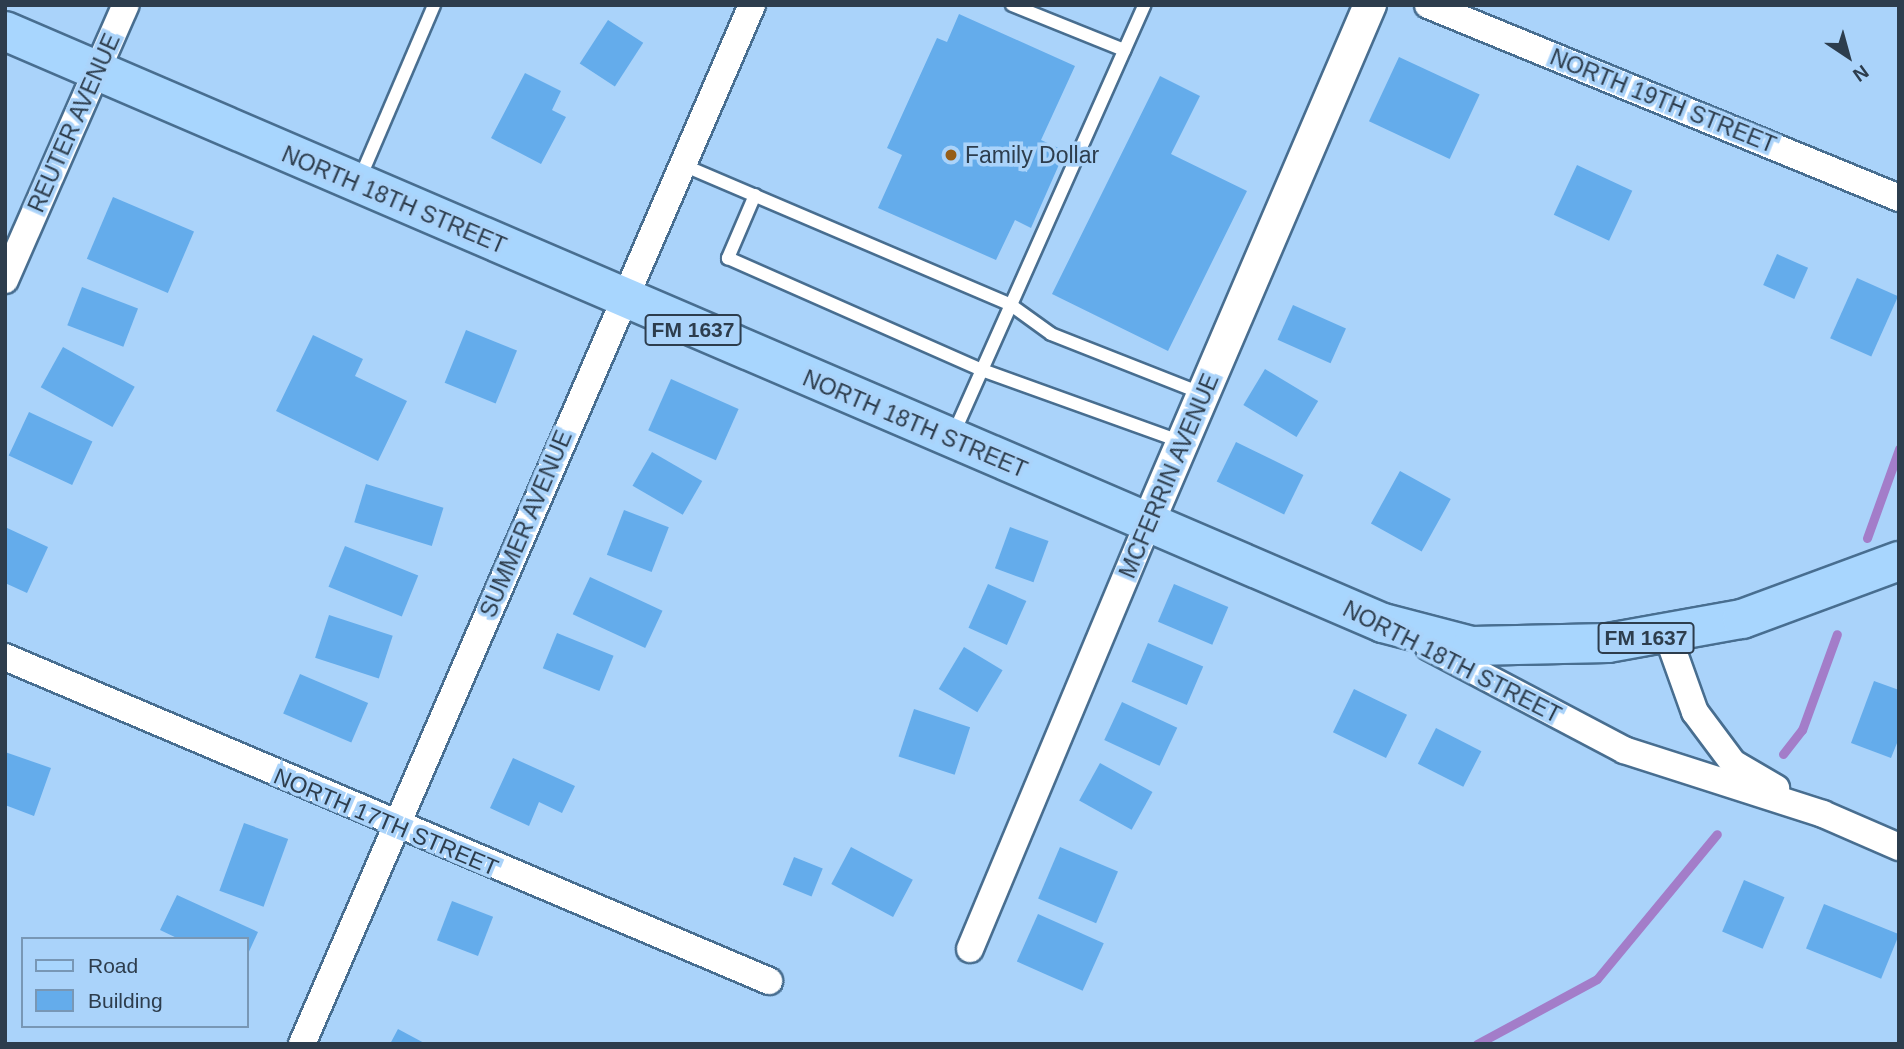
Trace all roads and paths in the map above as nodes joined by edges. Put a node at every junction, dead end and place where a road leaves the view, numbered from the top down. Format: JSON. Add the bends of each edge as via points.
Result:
{"nodes":[{"id":1,"x":126,"y":5,"type":"edge"},
{"id":2,"x":434,"y":5,"type":"edge"},
{"id":3,"x":752,"y":5,"type":"edge"},
{"id":4,"x":1012,"y":5,"type":"edge"},
{"id":5,"x":1144,"y":5,"type":"edge"},
{"id":6,"x":1370,"y":5,"type":"edge"},
{"id":7,"x":1428,"y":5,"type":"edge"},
{"id":8,"x":5,"y":31,"type":"edge"},
{"id":9,"x":1124,"y":50,"type":"junction"},
{"id":10,"x":98,"y":72,"type":"junction"},
{"id":11,"x":682,"y":165,"type":"junction"},
{"id":12,"x":357,"y":184,"type":"junction"},
{"id":13,"x":755,"y":195,"type":"junction"},
{"id":14,"x":1899,"y":198,"type":"edge"},
{"id":15,"x":5,"y":280,"type":"edge"},
{"id":16,"x":623,"y":300,"type":"junction"},
{"id":17,"x":1011,"y":305,"type":"junction"},
{"id":18,"x":982,"y":370,"type":"junction"},
{"id":19,"x":1204,"y":394,"type":"junction"},
{"id":20,"x":951,"y":439,"type":"junction"},
{"id":21,"x":1182,"y":443,"type":"junction"},
{"id":22,"x":1147,"y":525,"type":"junction"},
{"id":23,"x":1899,"y":561,"type":"edge"},
{"id":24,"x":1383,"y":623,"type":"junction"},
{"id":25,"x":1667,"y":635,"type":"junction"},
{"id":26,"x":5,"y":657,"type":"edge"},
{"id":27,"x":1823,"y":814,"type":"junction"},
{"id":28,"x":396,"y":827,"type":"junction"},
{"id":29,"x":1899,"y":847,"type":"edge"},
{"id":30,"x":970,"y":949,"type":"dead end"},
{"id":31,"x":769,"y":981,"type":"dead end"},
{"id":32,"x":302,"y":1044,"type":"edge"}],
"edges":[{"from":1,"to":10,"type":"street","name":"REUTER AVENUE"},
{"from":2,"to":12,"type":"lane"},
{"from":3,"to":11,"type":"street","name":"SUMMER AVENUE"},
{"from":4,"to":9,"type":"lane"},
{"from":5,"to":9,"type":"lane"},
{"from":6,"to":19,"type":"street","name":"MCFERRIN AVENUE"},
{"from":7,"to":14,"type":"street","name":"NORTH 19TH STREET"},
{"from":8,"to":10,"type":"main road","name":"NORTH 18TH STREET","number":"FM 1637"},
{"from":9,"to":17,"type":"lane"},
{"from":10,"to":12,"type":"main road","name":"NORTH 18TH STREET","number":"FM 1637"},
{"from":10,"to":15,"type":"street","name":"REUTER AVENUE"},
{"from":11,"to":13,"type":"lane"},
{"from":11,"to":16,"type":"street","name":"SUMMER AVENUE"},
{"from":12,"to":16,"type":"main road","name":"NORTH 18TH STREET","number":"FM 1637"},
{"from":13,"to":17,"type":"lane"},
{"from":13,"to":18,"type":"lane","via":[[727,258]]},
{"from":16,"to":20,"type":"main road","name":"NORTH 18TH STREET","number":"FM 1637"},
{"from":16,"to":28,"type":"street","name":"SUMMER AVENUE"},
{"from":17,"to":18,"type":"lane"},
{"from":17,"to":19,"type":"lane","via":[[1051,334]]},
{"from":18,"to":20,"type":"lane"},
{"from":18,"to":21,"type":"lane"},
{"from":19,"to":21,"type":"street","name":"MCFERRIN AVENUE"},
{"from":20,"to":22,"type":"main road","name":"NORTH 18TH STREET","number":"FM 1637"},
{"from":21,"to":22,"type":"street","name":"MCFERRIN AVENUE"},
{"from":22,"to":24,"type":"main road","name":"NORTH 18TH STREET","number":"FM 1637"},
{"from":22,"to":30,"type":"street","name":"MCFERRIN AVENUE"},
{"from":23,"to":25,"type":"main road","number":"FM 1637","via":[[1814,597]]},
{"from":24,"to":25,"type":"main road","number":"FM 1637","via":[[1472,646],[1608,643]]},
{"from":24,"to":27,"type":"street","name":"NORTH 18TH STREET","via":[[1624,750]]},
{"from":25,"to":27,"type":"street","name":"NORTH 18TH STREET","via":[[1695,712],[1734,763]]},
{"from":26,"to":28,"type":"street","name":"NORTH 17TH STREET"},
{"from":27,"to":29,"type":"street","name":"NORTH 18TH STREET"},
{"from":28,"to":31,"type":"street","name":"NORTH 17TH STREET"},
{"from":28,"to":32,"type":"street","name":"SUMMER AVENUE"}]}
